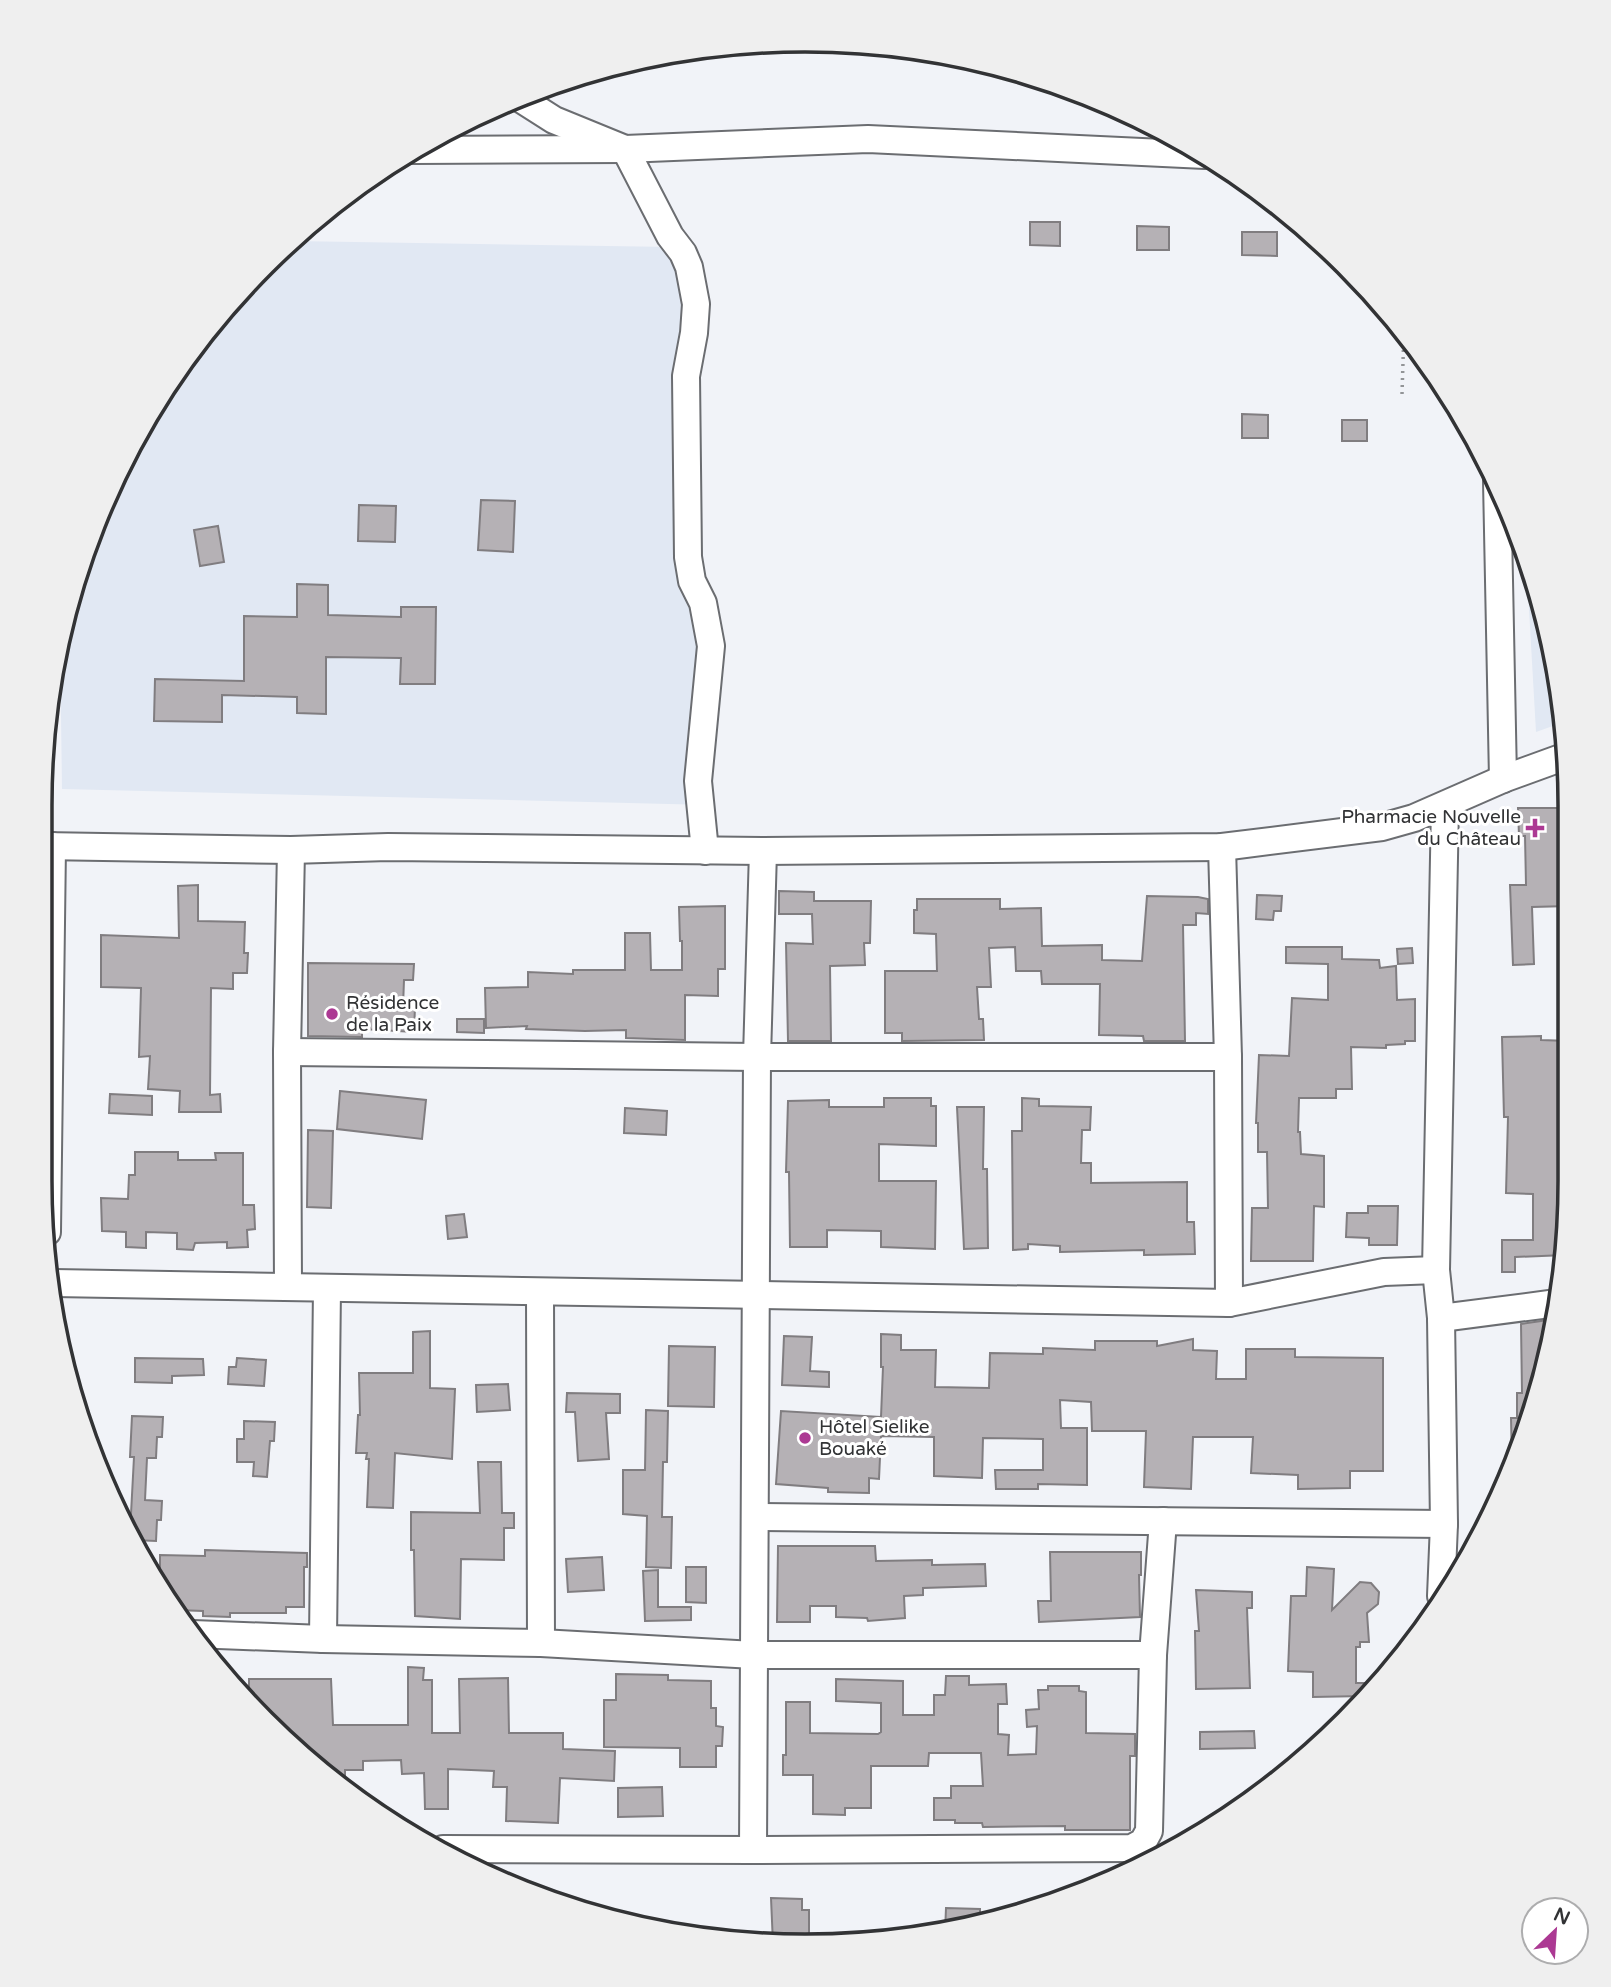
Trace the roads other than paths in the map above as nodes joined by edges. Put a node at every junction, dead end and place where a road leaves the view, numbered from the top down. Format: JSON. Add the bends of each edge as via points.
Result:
{"nodes":[{"id":1,"x":530,"y":105,"type":"edge"},
{"id":2,"x":625,"y":149,"type":"junction"},
{"id":3,"x":435,"y":150,"type":"edge"},
{"id":4,"x":1184,"y":154,"type":"edge"},
{"id":5,"x":1498,"y":509,"type":"edge"},
{"id":6,"x":1557,"y":759,"type":"edge"},
{"id":7,"x":1503,"y":779,"type":"junction"},
{"id":8,"x":1445,"y":806,"type":"junction"},
{"id":9,"x":52,"y":846,"type":"edge"},
{"id":10,"x":1222,"y":847,"type":"junction"},
{"id":11,"x":291,"y":850,"type":"junction"},
{"id":12,"x":705,"y":851,"type":"junction"},
{"id":13,"x":763,"y":851,"type":"junction"},
{"id":14,"x":287,"y":1052,"type":"junction"},
{"id":15,"x":757,"y":1057,"type":"junction"},
{"id":16,"x":1228,"y":1057,"type":"junction"},
{"id":17,"x":1436,"y":1270,"type":"junction"},
{"id":18,"x":60,"y":1283,"type":"edge"},
{"id":19,"x":288,"y":1287,"type":"junction"},
{"id":20,"x":327,"y":1287,"type":"junction"},
{"id":21,"x":540,"y":1293,"type":"junction"},
{"id":22,"x":757,"y":1296,"type":"junction"},
{"id":23,"x":1229,"y":1303,"type":"junction"},
{"id":24,"x":1548,"y":1304,"type":"edge"},
{"id":25,"x":1441,"y":1318,"type":"junction"},
{"id":26,"x":755,"y":1517,"type":"junction"},
{"id":27,"x":1163,"y":1521,"type":"junction"},
{"id":28,"x":1444,"y":1524,"type":"junction"},
{"id":29,"x":1441,"y":1585,"type":"edge"},
{"id":30,"x":204,"y":1634,"type":"edge"},
{"id":31,"x":323,"y":1639,"type":"junction"},
{"id":32,"x":541,"y":1643,"type":"junction"},
{"id":33,"x":754,"y":1655,"type":"junction"},
{"id":34,"x":1153,"y":1655,"type":"junction"},
{"id":35,"x":457,"y":1849,"type":"edge"},
{"id":36,"x":753,"y":1850,"type":"junction"}],
"edges":[{"from":1,"to":2,"type":"street","via":[[554,120]]},
{"from":2,"to":3,"type":"street"},
{"from":2,"to":4,"type":"street","via":[[868,139]]},
{"from":2,"to":12,"type":"street","via":[[670,236],[684,253],[696,304],[687,376],[688,557],[711,646],[698,781]]},
{"from":5,"to":7,"type":"street"},
{"from":6,"to":7,"type":"street"},
{"from":7,"to":8,"type":"street"},
{"from":8,"to":10,"type":"street","via":[[1382,827]]},
{"from":8,"to":17,"type":"street"},
{"from":9,"to":11,"type":"street"},
{"from":10,"to":13,"type":"street"},
{"from":10,"to":16,"type":"street"},
{"from":11,"to":12,"type":"street"},
{"from":11,"to":14,"type":"street"},
{"from":12,"to":13,"type":"street"},
{"from":13,"to":15,"type":"street"},
{"from":14,"to":15,"type":"street"},
{"from":14,"to":19,"type":"street"},
{"from":15,"to":16,"type":"street"},
{"from":15,"to":22,"type":"street"},
{"from":16,"to":23,"type":"street"},
{"from":17,"to":23,"type":"street","via":[[1384,1272]]},
{"from":17,"to":25,"type":"street"},
{"from":18,"to":19,"type":"street"},
{"from":19,"to":20,"type":"street"},
{"from":20,"to":21,"type":"street"},
{"from":20,"to":31,"type":"street"},
{"from":21,"to":22,"type":"street"},
{"from":21,"to":32,"type":"street"},
{"from":22,"to":23,"type":"street"},
{"from":22,"to":26,"type":"street"},
{"from":24,"to":25,"type":"street"},
{"from":25,"to":28,"type":"street"},
{"from":26,"to":27,"type":"street"},
{"from":26,"to":33,"type":"street"},
{"from":27,"to":28,"type":"street"},
{"from":27,"to":34,"type":"street"},
{"from":28,"to":29,"type":"street"},
{"from":30,"to":31,"type":"street"},
{"from":31,"to":32,"type":"street"},
{"from":32,"to":33,"type":"street"},
{"from":33,"to":34,"type":"street"},
{"from":33,"to":36,"type":"street"},
{"from":34,"to":36,"type":"street","via":[[1149,1831],[1143,1842],[1132,1848]]},
{"from":35,"to":36,"type":"street"}]}
